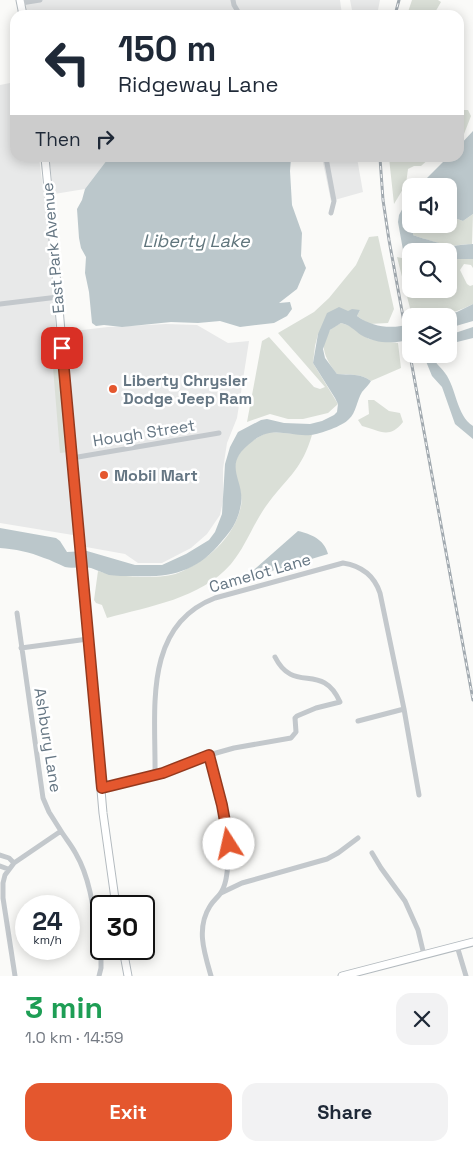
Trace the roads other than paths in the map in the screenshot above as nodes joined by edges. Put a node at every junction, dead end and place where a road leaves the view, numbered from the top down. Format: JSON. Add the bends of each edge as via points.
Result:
{"nodes":[{"id":1,"x":40,"y":0,"type":"edge"},
{"id":2,"x":20,"y":2,"type":"edge"},
{"id":3,"x":45,"y":162,"type":"edge"},
{"id":4,"x":327,"y":162,"type":"edge"},
{"id":5,"x":331,"y":213,"type":"dead end"},
{"id":6,"x":58,"y":296,"type":"junction"},
{"id":7,"x":0,"y":304,"type":"edge"},
{"id":8,"x":219,"y":433,"type":"dead end"},
{"id":9,"x":72,"y":458,"type":"junction"},
{"id":10,"x":17,"y":613,"type":"dead end"},
{"id":11,"x":88,"y":639,"type":"junction"},
{"id":12,"x":22,"y":648,"type":"junction"},
{"id":13,"x":275,"y":657,"type":"dead end"},
{"id":14,"x":404,"y":709,"type":"junction"},
{"id":15,"x":358,"y":721,"type":"dead end"},
{"id":16,"x":209,"y":755,"type":"junction"},
{"id":17,"x":155,"y":774,"type":"junction"},
{"id":18,"x":102,"y":788,"type":"junction"},
{"id":19,"x":419,"y":795,"type":"dead end"},
{"id":20,"x":61,"y":831,"type":"junction"},
{"id":21,"x":358,"y":838,"type":"dead end"},
{"id":22,"x":372,"y":853,"type":"dead end"},
{"id":23,"x":0,"y":854,"type":"edge"},
{"id":24,"x":14,"y":863,"type":"junction"},
{"id":25,"x":0,"y":866,"type":"edge"},
{"id":26,"x":8,"y":869,"type":"junction"},
{"id":27,"x":220,"y":894,"type":"junction"},
{"id":28,"x":114,"y":895,"type":"edge"},
{"id":29,"x":473,"y":942,"type":"edge"},
{"id":30,"x":457,"y":946,"type":"junction"},
{"id":31,"x":424,"y":955,"type":"junction"},
{"id":32,"x":125,"y":960,"type":"edge"},
{"id":33,"x":15,"y":976,"type":"edge"},
{"id":34,"x":99,"y":976,"type":"edge"},
{"id":35,"x":128,"y":976,"type":"edge"},
{"id":36,"x":210,"y":976,"type":"edge"},
{"id":37,"x":342,"y":976,"type":"edge"},
{"id":38,"x":466,"y":976,"type":"edge"}],
"edges":[{"from":1,"to":2,"type":"street"},
{"from":3,"to":6,"type":"main road","name":"East Park Avenue"},
{"from":4,"to":5,"type":"street","via":[[334,201]]},
{"from":6,"to":7,"type":"street"},
{"from":6,"to":9,"type":"main road","name":"East Park Avenue"},
{"from":8,"to":9,"type":"street","name":"Hough Street"},
{"from":9,"to":11,"type":"main road","name":"East Park Avenue"},
{"from":10,"to":12,"type":"street","name":"Ashbury Lane"},
{"from":11,"to":12,"type":"street"},
{"from":11,"to":18,"type":"main road","name":"East Park Avenue"},
{"from":12,"to":20,"type":"street","name":"Ashbury Lane","via":[[44,798]]},
{"from":13,"to":16,"type":"street","via":[[288,674],[326,684],[340,702],[296,716],[296,732],[291,738]]},
{"from":14,"to":15,"type":"street"},
{"from":14,"to":17,"type":"street","name":"Camelot Lane","via":[[378,586],[359,567],[336,564],[215,598],[199,606],[181,622],[166,644],[158,664]]},
{"from":14,"to":19,"type":"street","name":"Camelot Lane"},
{"from":16,"to":17,"type":"street"},
{"from":16,"to":27,"type":"street","via":[[229,844],[227,873]]},
{"from":17,"to":18,"type":"street"},
{"from":18,"to":28,"type":"main road","name":"East Park Avenue"},
{"from":20,"to":24,"type":"street"},
{"from":20,"to":34,"type":"street","name":"Ashbury Lane","via":[[84,871],[101,957]]},
{"from":21,"to":27,"type":"street","via":[[327,859],[242,883]]},
{"from":22,"to":31,"type":"street","via":[[405,900]]},
{"from":23,"to":24,"type":"street"},
{"from":24,"to":26,"type":"street"},
{"from":25,"to":26,"type":"street"},
{"from":26,"to":33,"type":"street","via":[[3,882],[3,898]]},
{"from":27,"to":36,"type":"street","via":[[206,914],[202,930]]},
{"from":29,"to":30,"type":"main road"},
{"from":30,"to":31,"type":"main road"},
{"from":30,"to":38,"type":"street"},
{"from":31,"to":37,"type":"main road"},
{"from":32,"to":35,"type":"main road"}]}
